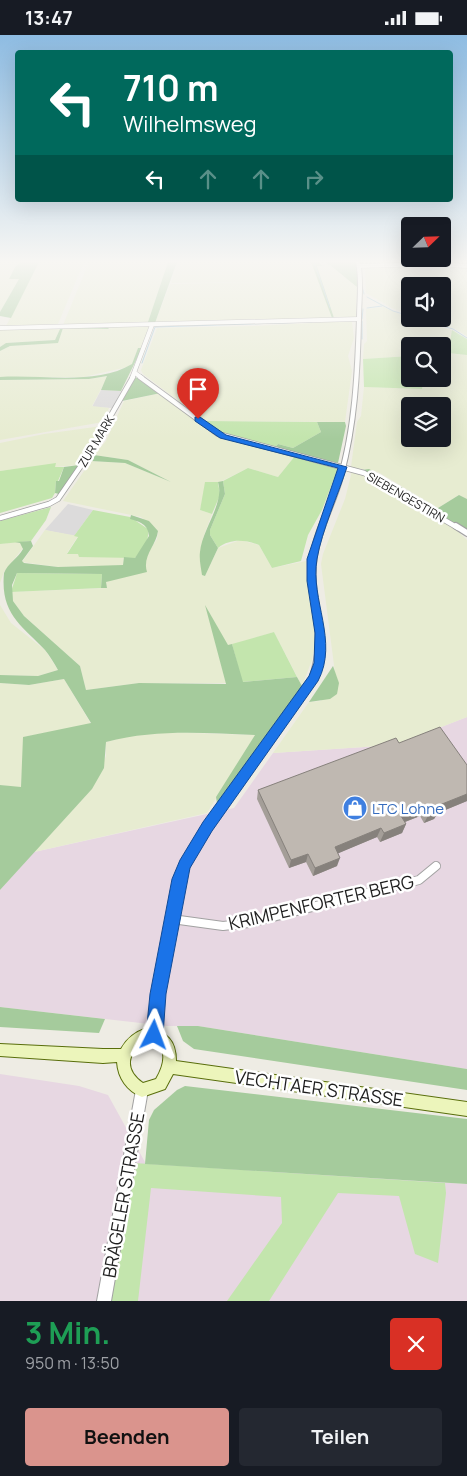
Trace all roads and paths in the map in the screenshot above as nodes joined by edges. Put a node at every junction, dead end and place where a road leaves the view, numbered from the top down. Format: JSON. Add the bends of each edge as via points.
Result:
{"nodes":[{"id":1,"x":287,"y":321,"type":"edge"},
{"id":2,"x":359,"y":321,"type":"edge"},
{"id":3,"x":152,"y":325,"type":"junction"},
{"id":4,"x":0,"y":328,"type":"edge"},
{"id":5,"x":135,"y":373,"type":"junction"},
{"id":6,"x":342,"y":467,"type":"junction"},
{"id":7,"x":0,"y":518,"type":"edge"},
{"id":8,"x":467,"y":533,"type":"edge"},
{"id":9,"x":436,"y":866,"type":"dead end"},
{"id":10,"x":172,"y":919,"type":"junction"},
{"id":11,"x":154,"y":1035,"type":"junction"},
{"id":12,"x":0,"y":1050,"type":"edge"},
{"id":13,"x":124,"y":1055,"type":"junction"},
{"id":14,"x":170,"y":1067,"type":"junction"},
{"id":15,"x":142,"y":1090,"type":"junction"},
{"id":16,"x":467,"y":1109,"type":"edge"},
{"id":17,"x":104,"y":1301,"type":"edge"}],
"edges":[{"from":1,"to":3,"type":"street"},
{"from":2,"to":6,"type":"street","via":[[356,389]]},
{"from":3,"to":4,"type":"street"},
{"from":3,"to":5,"type":"street","name":"ZUR MARK"},
{"from":5,"to":6,"type":"street","name":"SIEBENGESTIRN","via":[[223,437]]},
{"from":5,"to":7,"type":"street","name":"ZUR MARK","via":[[95,444],[58,499]]},
{"from":6,"to":8,"type":"street","name":"SIEBENGESTIRN","via":[[364,473]]},
{"from":6,"to":10,"type":"street","via":[[312,559],[321,645],[314,677],[192,850],[180,879]]},
{"from":9,"to":10,"type":"street","name":"KRIMPENFORTER BERG","via":[[419,880],[249,923],[223,927]]},
{"from":10,"to":11,"type":"street"},
{"from":11,"to":13,"type":"main road","via":[[136,1038]]},
{"from":11,"to":14,"type":"main road","via":[[168,1047]]},
{"from":12,"to":13,"type":"main road"},
{"from":13,"to":15,"type":"main road","via":[[126,1077]]},
{"from":14,"to":15,"type":"main road","via":[[160,1084]]},
{"from":14,"to":16,"type":"main road","name":"VECHTAER STRASSE"},
{"from":15,"to":17,"type":"street","name":"BRÄGELER STRASSE"}]}
